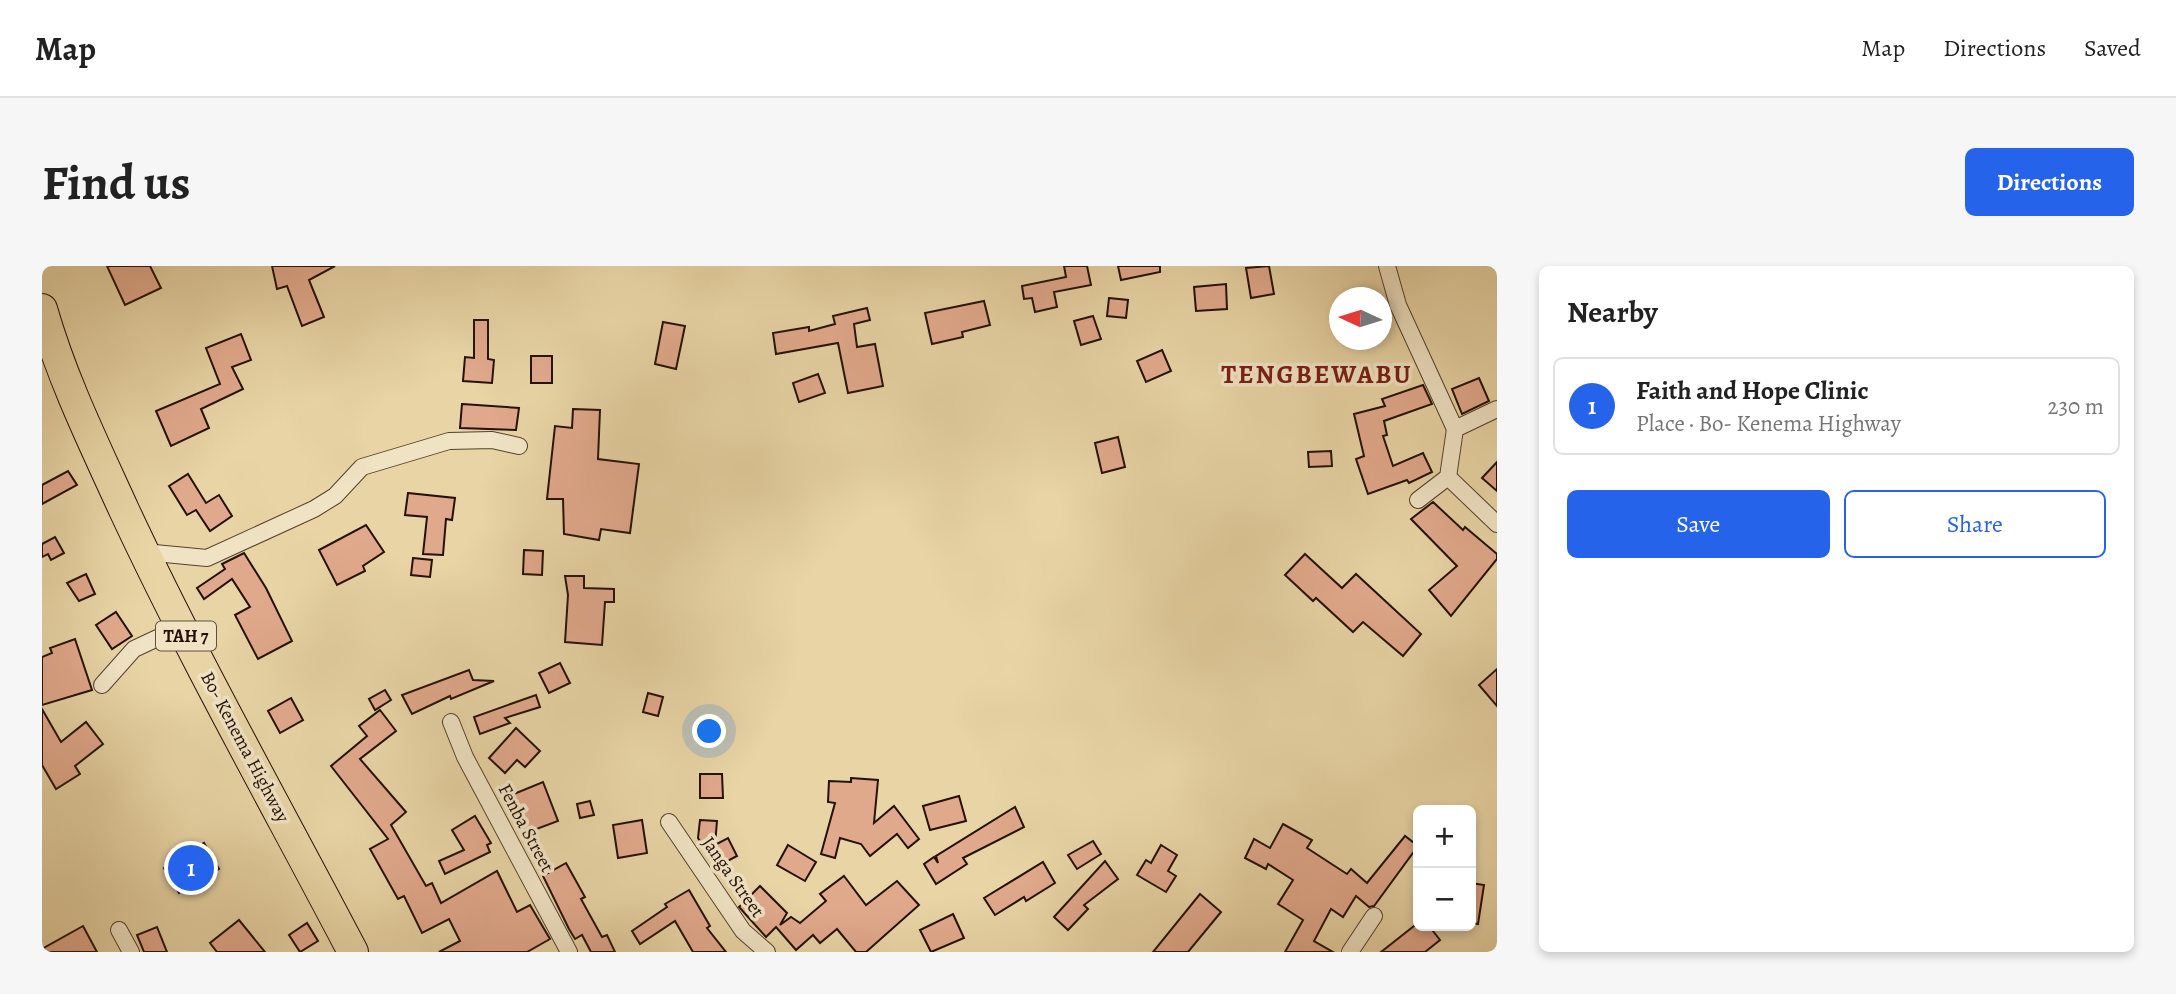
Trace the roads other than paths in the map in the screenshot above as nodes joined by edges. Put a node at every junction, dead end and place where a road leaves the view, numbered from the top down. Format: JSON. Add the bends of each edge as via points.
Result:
{"nodes":[{"id":1,"x":1387,"y":266,"type":"edge"},
{"id":2,"x":42,"y":309,"type":"edge"},
{"id":3,"x":1497,"y":409,"type":"edge"},
{"id":4,"x":1455,"y":429,"type":"junction"},
{"id":5,"x":519,"y":446,"type":"dead end"},
{"id":6,"x":1448,"y":477,"type":"junction"},
{"id":7,"x":1419,"y":500,"type":"dead end"},
{"id":8,"x":1497,"y":524,"type":"edge"},
{"id":9,"x":144,"y":552,"type":"junction"},
{"id":10,"x":181,"y":627,"type":"junction"},
{"id":11,"x":102,"y":685,"type":"dead end"},
{"id":12,"x":451,"y":722,"type":"dead end"},
{"id":13,"x":669,"y":822,"type":"dead end"},
{"id":14,"x":1374,"y":916,"type":"dead end"},
{"id":15,"x":119,"y":930,"type":"dead end"},
{"id":16,"x":131,"y":952,"type":"edge"},
{"id":17,"x":353,"y":952,"type":"edge"},
{"id":18,"x":569,"y":952,"type":"edge"},
{"id":19,"x":767,"y":952,"type":"edge"},
{"id":20,"x":1350,"y":952,"type":"edge"}],
"edges":[{"from":1,"to":4,"type":"street","via":[[1398,305]]},
{"from":2,"to":9,"type":"highway","name":"Bo- Kenema Highway","number":"TAH 7","via":[[55,353]]},
{"from":3,"to":4,"type":"street"},
{"from":4,"to":6,"type":"street"},
{"from":5,"to":9,"type":"street","via":[[481,439],[449,441],[362,467],[325,503],[207,558]]},
{"from":6,"to":7,"type":"street"},
{"from":6,"to":8,"type":"street"},
{"from":9,"to":10,"type":"highway","name":"Bo- Kenema Highway","number":"TAH 7"},
{"from":10,"to":11,"type":"street","via":[[134,649]]},
{"from":10,"to":17,"type":"highway","name":"Bo- Kenema Highway","number":"TAH 7"},
{"from":12,"to":18,"type":"street","name":"Fenba Street","via":[[465,757]]},
{"from":13,"to":19,"type":"street","name":"Janga Street","via":[[743,931]]},
{"from":14,"to":20,"type":"street"},
{"from":15,"to":16,"type":"street"}]}
